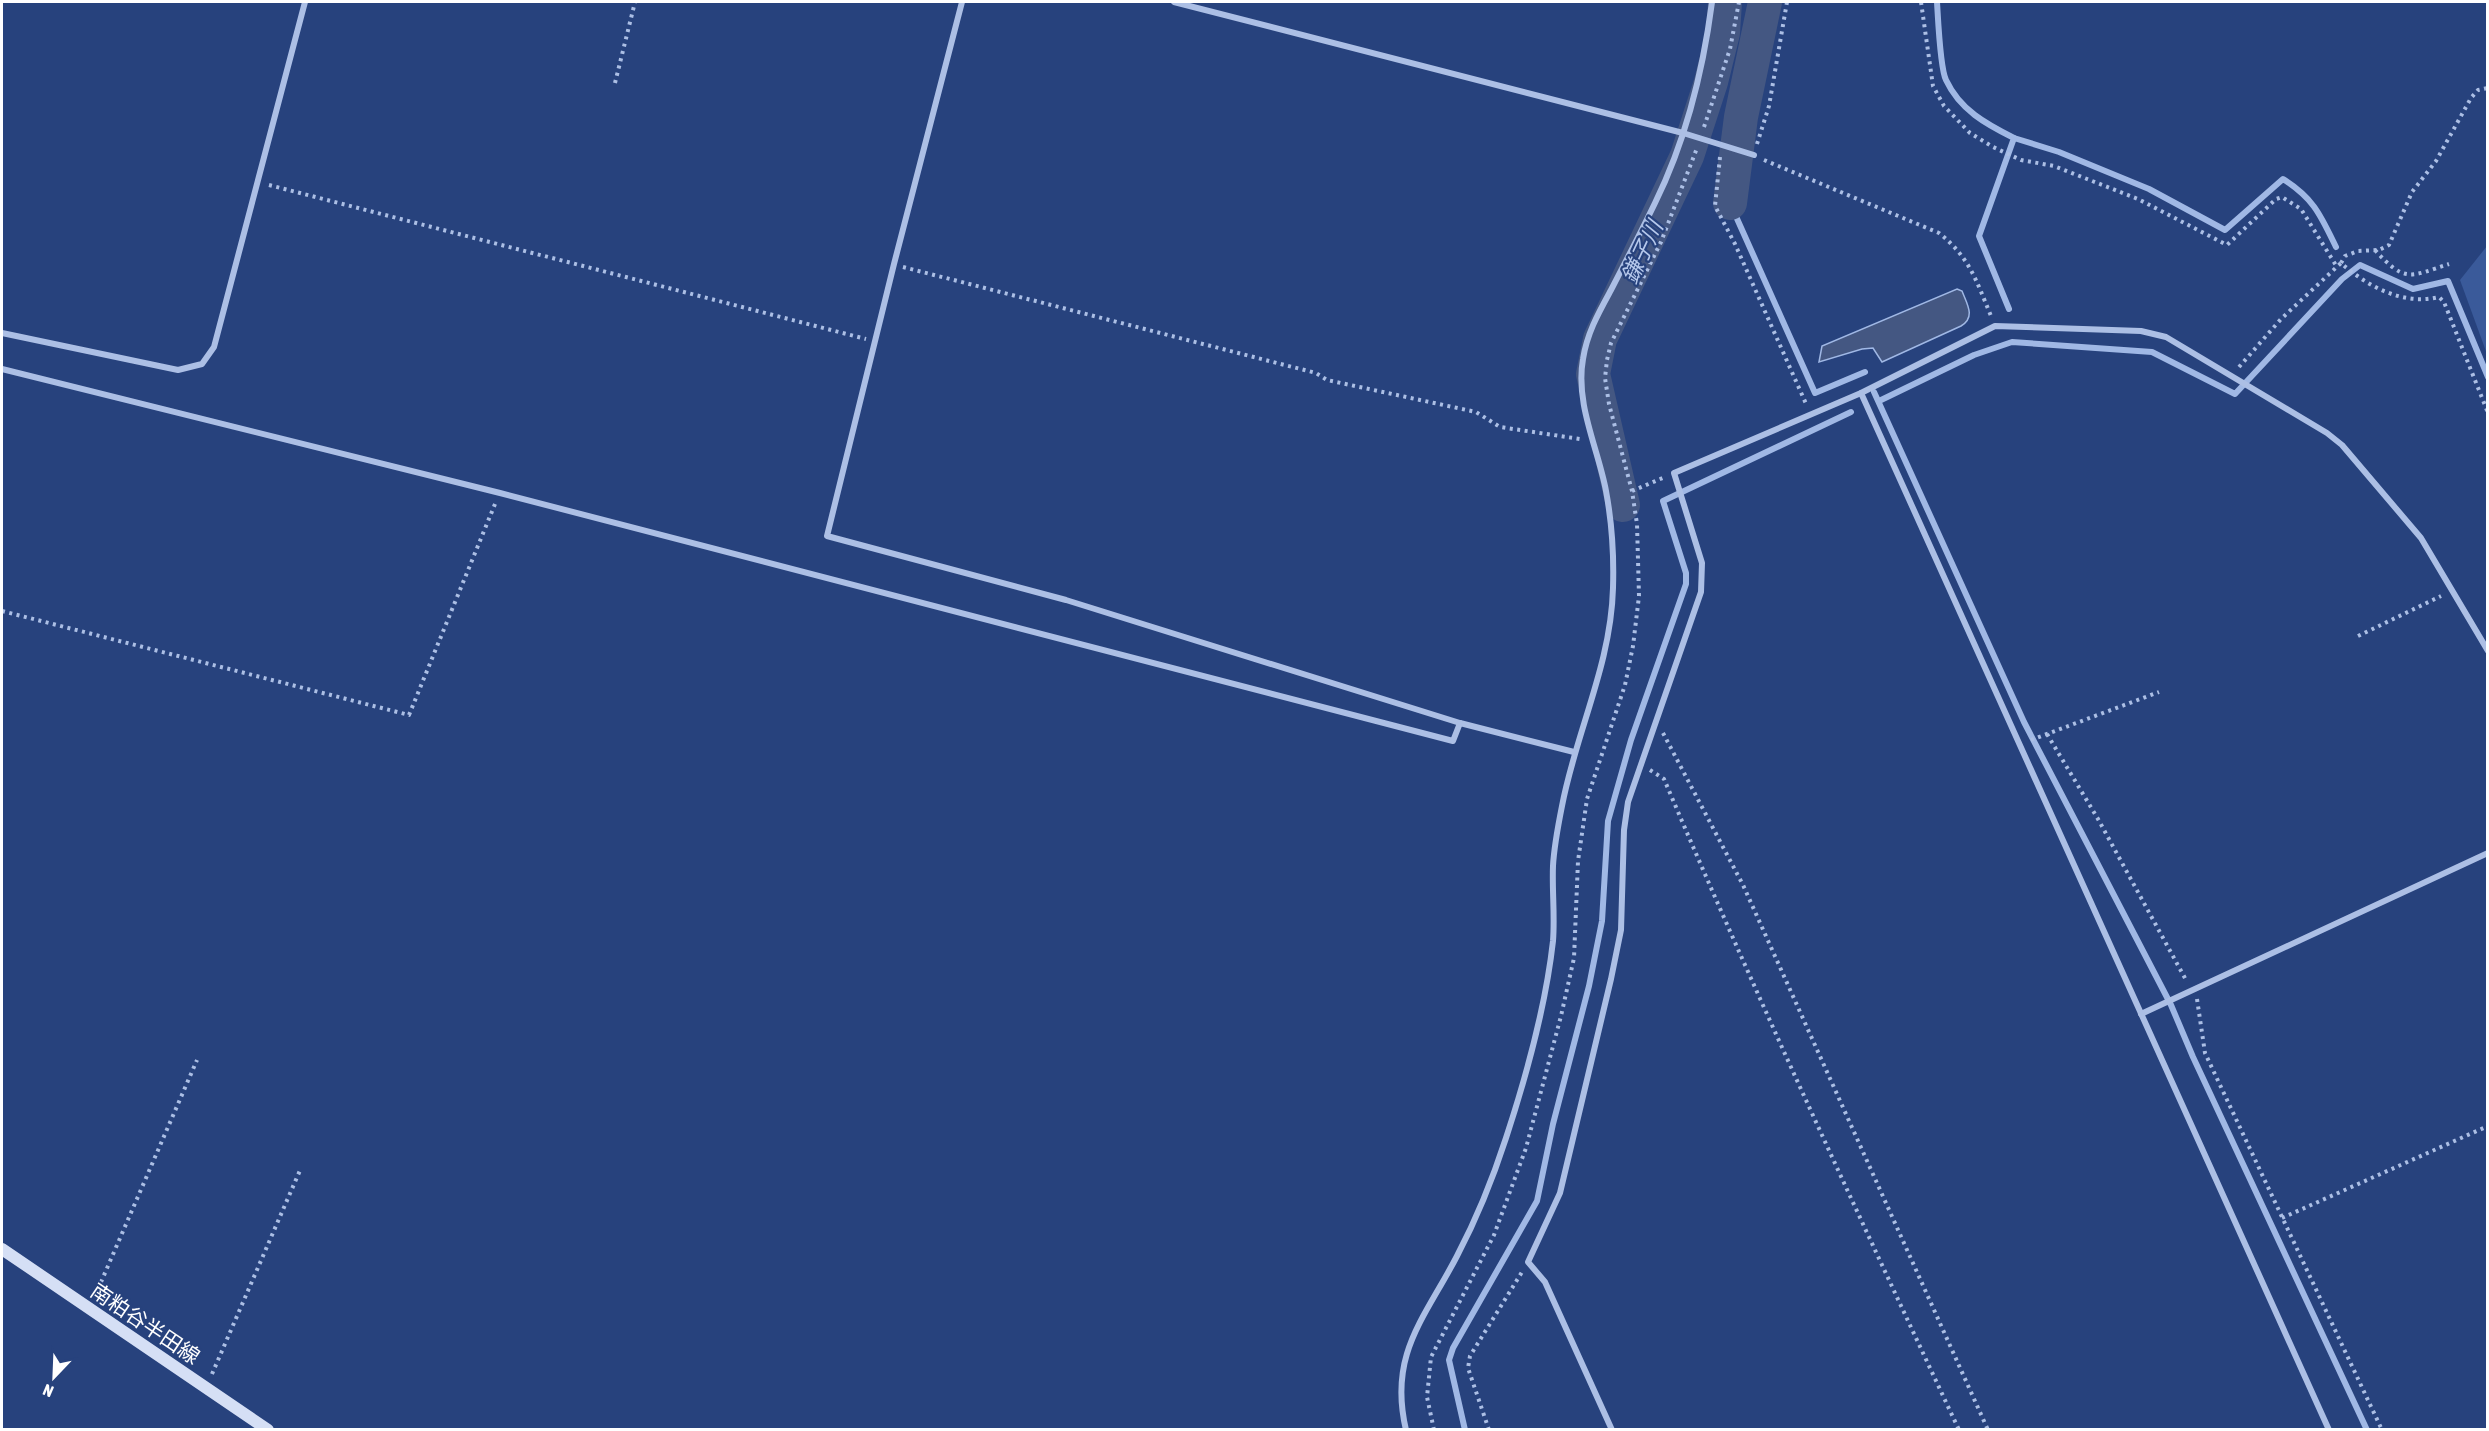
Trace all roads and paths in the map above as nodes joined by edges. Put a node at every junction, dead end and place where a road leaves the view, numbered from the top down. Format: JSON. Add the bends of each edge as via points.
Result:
{"nodes":[{"id":1,"x":305,"y":2,"type":"edge"},
{"id":2,"x":635,"y":2,"type":"edge"},
{"id":3,"x":962,"y":2,"type":"edge"},
{"id":4,"x":1174,"y":2,"type":"edge"},
{"id":5,"x":1713,"y":2,"type":"edge"},
{"id":6,"x":1739,"y":2,"type":"edge"},
{"id":7,"x":1787,"y":2,"type":"edge"},
{"id":8,"x":1921,"y":2,"type":"edge"},
{"id":9,"x":615,"y":83,"type":"dead end"},
{"id":10,"x":2487,"y":88,"type":"edge"},
{"id":11,"x":1683,"y":133,"type":"junction"},
{"id":12,"x":1700,"y":138,"type":"junction"},
{"id":13,"x":1722,"y":145,"type":"junction"},
{"id":14,"x":1754,"y":155,"type":"junction"},
{"id":15,"x":257,"y":182,"type":"junction"},
{"id":16,"x":2375,"y":250,"type":"junction"},
{"id":17,"x":894,"y":264,"type":"junction"},
{"id":18,"x":2449,"y":264,"type":"dead end"},
{"id":19,"x":2339,"y":265,"type":"junction"},
{"id":20,"x":1995,"y":326,"type":"junction"},
{"id":21,"x":2,"y":333,"type":"edge"},
{"id":22,"x":875,"y":341,"type":"junction"},
{"id":23,"x":2,"y":369,"type":"edge"},
{"id":24,"x":2232,"y":375,"type":"junction"},
{"id":25,"x":1861,"y":393,"type":"junction"},
{"id":26,"x":2487,"y":413,"type":"edge"},
{"id":27,"x":1810,"y":414,"type":"junction"},
{"id":28,"x":1592,"y":438,"type":"junction"},
{"id":29,"x":1674,"y":473,"type":"junction"},
{"id":30,"x":1632,"y":491,"type":"junction"},
{"id":31,"x":500,"y":492,"type":"junction"},
{"id":32,"x":1639,"y":567,"type":"dead end"},
{"id":33,"x":2452,"y":591,"type":"junction"},
{"id":34,"x":2,"y":612,"type":"edge"},
{"id":35,"x":2358,"y":636,"type":"dead end"},
{"id":36,"x":2487,"y":651,"type":"edge"},
{"id":37,"x":2158,"y":692,"type":"dead end"},
{"id":38,"x":1460,"y":723,"type":"junction"},
{"id":39,"x":1655,"y":723,"type":"junction"},
{"id":40,"x":2047,"y":734,"type":"junction"},
{"id":41,"x":2019,"y":745,"type":"junction"},
{"id":42,"x":1574,"y":752,"type":"junction"},
{"id":43,"x":1640,"y":766,"type":"junction"},
{"id":44,"x":2487,"y":853,"type":"edge"},
{"id":45,"x":2192,"y":991,"type":"junction"},
{"id":46,"x":2140,"y":1014,"type":"junction"},
{"id":47,"x":198,"y":1060,"type":"dead end"},
{"id":48,"x":2487,"y":1126,"type":"edge"},
{"id":49,"x":301,"y":1168,"type":"dead end"},
{"id":50,"x":2282,"y":1218,"type":"junction"},
{"id":51,"x":2,"y":1249,"type":"edge"},
{"id":52,"x":1528,"y":1262,"type":"junction"},
{"id":53,"x":88,"y":1308,"type":"junction"},
{"id":54,"x":202,"y":1386,"type":"junction"},
{"id":55,"x":268,"y":1430,"type":"edge"},
{"id":56,"x":1406,"y":1430,"type":"edge"},
{"id":57,"x":1489,"y":1430,"type":"edge"},
{"id":58,"x":1612,"y":1430,"type":"edge"},
{"id":59,"x":1959,"y":1430,"type":"edge"},
{"id":60,"x":1988,"y":1430,"type":"edge"},
{"id":61,"x":2329,"y":1430,"type":"edge"},
{"id":62,"x":2382,"y":1430,"type":"edge"}],
"edges":[{"from":1,"to":15,"type":"street"},
{"from":2,"to":9,"type":"path"},
{"from":3,"to":17,"type":"street"},
{"from":4,"to":11,"type":"street"},
{"from":5,"to":11,"type":"street","via":[[1705,58]]},
{"from":6,"to":12,"type":"path","via":[[1730,49]]},
{"from":7,"to":14,"type":"path","via":[[1768,106]]},
{"from":8,"to":19,"type":"path","via":[[1933,86],[1959,123],[1993,147],[2021,160],[2054,165],[2098,182],[2227,245],[2282,197],[2301,208]]},
{"from":10,"to":16,"type":"path","via":[[2478,90],[2471,98],[2436,161],[2412,192],[2389,245]]},
{"from":11,"to":12,"type":"street"},
{"from":11,"to":28,"type":"street","via":[[1657,199],[1588,334],[1582,392]]},
{"from":12,"to":13,"type":"street"},
{"from":12,"to":30,"type":"path","via":[[1661,242],[1611,343],[1607,360],[1609,404]]},
{"from":13,"to":14,"type":"street"},
{"from":13,"to":27,"type":"path","via":[[1715,206]]},
{"from":14,"to":20,"type":"path","via":[[1939,233],[1957,247],[1972,269]]},
{"from":15,"to":21,"type":"street","via":[[214,347],[202,364],[178,370]]},
{"from":15,"to":22,"type":"path"},
{"from":16,"to":18,"type":"path","via":[[2394,270],[2414,276]]},
{"from":16,"to":19,"type":"path","via":[[2345,256]]},
{"from":17,"to":22,"type":"street"},
{"from":17,"to":28,"type":"path","via":[[1316,372],[1327,380],[1476,412],[1500,428],[1582,440]]},
{"from":19,"to":24,"type":"path","via":[[2281,320]]},
{"from":19,"to":26,"type":"path","via":[[2369,284],[2406,299],[2439,297],[2444,302]]},
{"from":20,"to":24,"type":"street","via":[[2141,331],[2166,337]]},
{"from":20,"to":25,"type":"street"},
{"from":22,"to":38,"type":"street","via":[[827,536],[1066,600]]},
{"from":23,"to":31,"type":"street"},
{"from":24,"to":33,"type":"street","via":[[2342,445],[2421,538]]},
{"from":25,"to":27,"type":"street"},
{"from":25,"to":41,"type":"street"},
{"from":27,"to":29,"type":"street"},
{"from":28,"to":42,"type":"street","via":[[1606,489],[1614,549],[1612,622],[1602,671]]},
{"from":29,"to":30,"type":"path"},
{"from":29,"to":39,"type":"street","via":[[1702,563],[1701,592]]},
{"from":30,"to":32,"type":"path"},
{"from":31,"to":34,"type":"path","via":[[409,715]]},
{"from":31,"to":38,"type":"street","via":[[1453,741]]},
{"from":33,"to":35,"type":"path"},
{"from":33,"to":36,"type":"street"},
{"from":37,"to":40,"type":"path"},
{"from":38,"to":42,"type":"street"},
{"from":39,"to":43,"type":"street"},
{"from":39,"to":60,"type":"path","via":[[1666,736],[1743,885]]},
{"from":40,"to":41,"type":"path"},
{"from":40,"to":45,"type":"path"},
{"from":41,"to":46,"type":"street"},
{"from":42,"to":56,"type":"street","via":[[1553,866],[1553,937],[1546,991],[1494,1176],[1458,1255],[1411,1337],[1401,1375]]},
{"from":43,"to":52,"type":"street","via":[[1624,830],[1620,930],[1611,979],[1560,1193]]},
{"from":43,"to":59,"type":"path","via":[[1664,779],[1839,1175]]},
{"from":44,"to":45,"type":"street"},
{"from":45,"to":46,"type":"street"},
{"from":45,"to":50,"type":"path","via":[[2198,1000],[2205,1053]]},
{"from":46,"to":61,"type":"street"},
{"from":47,"to":53,"type":"path","via":[[101,1288]]},
{"from":48,"to":50,"type":"path"},
{"from":49,"to":54,"type":"path","via":[[212,1373]]},
{"from":50,"to":62,"type":"path"},
{"from":51,"to":53,"type":"main road","name":"南粕谷半田線"},
{"from":52,"to":57,"type":"path","via":[[1470,1356],[1468,1368]]},
{"from":52,"to":58,"type":"street","via":[[1545,1282]]},
{"from":53,"to":54,"type":"main road","name":"南粕谷半田線"},
{"from":54,"to":55,"type":"main road","name":"南粕谷半田線"}]}
